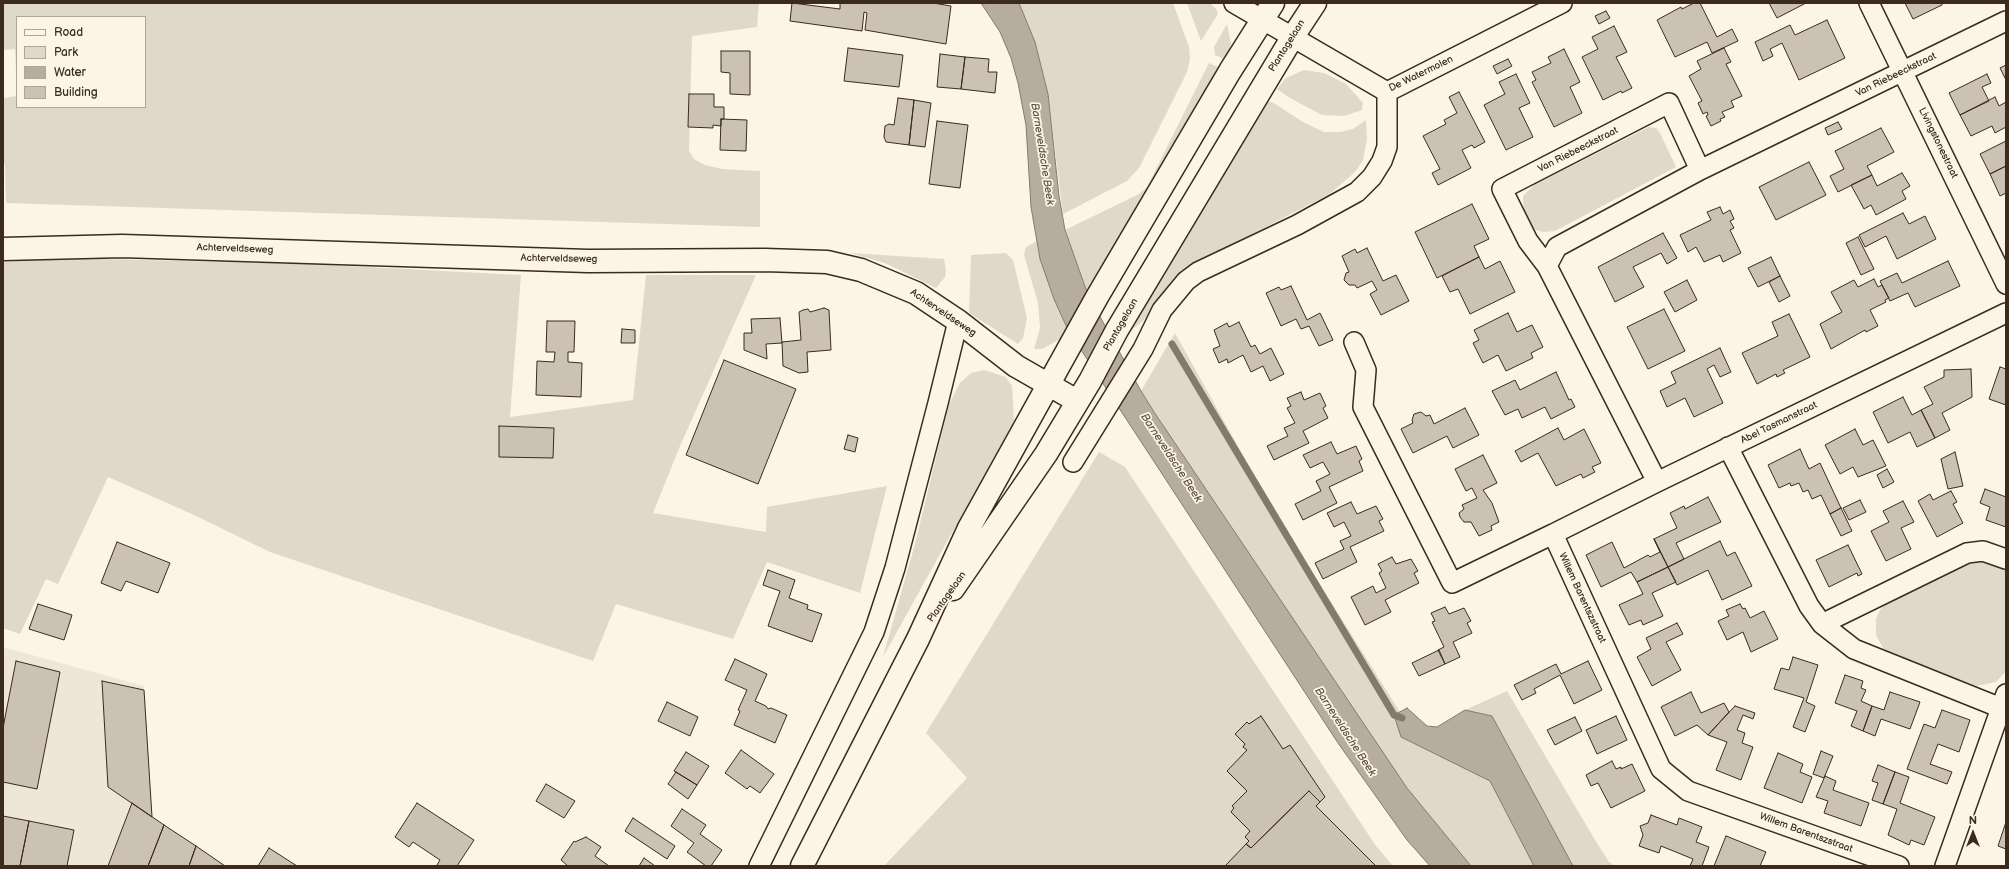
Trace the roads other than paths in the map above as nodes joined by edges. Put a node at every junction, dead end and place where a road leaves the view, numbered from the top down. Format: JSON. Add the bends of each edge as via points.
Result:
{"nodes":[{"id":1,"x":1234,"y":3,"type":"edge"},
{"id":2,"x":1315,"y":3,"type":"edge"},
{"id":3,"x":1562,"y":3,"type":"edge"},
{"id":4,"x":1869,"y":3,"type":"edge"},
{"id":5,"x":1268,"y":11,"type":"edge"},
{"id":6,"x":2006,"y":21,"type":"edge"},
{"id":7,"x":1292,"y":38,"type":"junction"},
{"id":8,"x":1903,"y":71,"type":"junction"},
{"id":9,"x":1387,"y":92,"type":"junction"},
{"id":10,"x":1700,"y":170,"type":"junction"},
{"id":11,"x":3,"y":249,"type":"edge"},
{"id":12,"x":1547,"y":266,"type":"junction"},
{"id":13,"x":2006,"y":284,"type":"edge"},
{"id":14,"x":2006,"y":312,"type":"edge"},
{"id":15,"x":958,"y":321,"type":"junction"},
{"id":16,"x":1354,"y":342,"type":"dead end"},
{"id":17,"x":1048,"y":384,"type":"junction"},
{"id":18,"x":1077,"y":402,"type":"junction"},
{"id":19,"x":1728,"y":447,"type":"junction"},
{"id":20,"x":1073,"y":462,"type":"dead end"},
{"id":21,"x":1657,"y":482,"type":"junction"},
{"id":22,"x":1553,"y":534,"type":"junction"},
{"id":23,"x":2006,"y":559,"type":"edge"},
{"id":24,"x":1822,"y":624,"type":"junction"},
{"id":25,"x":918,"y":639,"type":"junction"},
{"id":26,"x":2003,"y":701,"type":"edge"},
{"id":27,"x":759,"y":866,"type":"edge"},
{"id":28,"x":802,"y":866,"type":"edge"},
{"id":29,"x":1899,"y":866,"type":"edge"},
{"id":30,"x":1945,"y":866,"type":"edge"}],
"edges":[{"from":1,"to":5,"type":"street","name":"De Watermolen"},
{"from":2,"to":7,"type":"main road","name":"Plantagelaan"},
{"from":3,"to":9,"type":"street","name":"De Watermolen"},
{"from":4,"to":8,"type":"street","name":"Livingstonestraat"},
{"from":5,"to":7,"type":"street","name":"De Watermolen"},
{"from":5,"to":17,"type":"main road","name":"Plantagelaan"},
{"from":6,"to":8,"type":"street","name":"Van Riebeeckstraat"},
{"from":7,"to":9,"type":"street","name":"De Watermolen"},
{"from":7,"to":18,"type":"main road","name":"Plantagelaan","via":[[1117,330]]},
{"from":8,"to":10,"type":"street","name":"Van Riebeeckstraat"},
{"from":8,"to":13,"type":"street","name":"Livingstonestraat"},
{"from":9,"to":20,"type":"street","via":[[1387,146],[1372,178],[1357,192],[1297,225],[1198,272],[1176,292],[1162,310],[1143,349]]},
{"from":10,"to":12,"type":"street","name":"Van Riebeeckstraat","via":[[1557,247]]},
{"from":10,"to":12,"type":"street","name":"Van Riebeeckstraat","via":[[1669,103],[1502,189],[1528,241]]},
{"from":11,"to":15,"type":"main road","name":"Achterveldseweg","via":[[122,246],[588,261],[827,262],[861,270],[916,293]]},
{"from":12,"to":21,"type":"street","name":"Van Riebeeckstraat"},
{"from":14,"to":19,"type":"street","name":"Abel Tasmanstraat"},
{"from":15,"to":17,"type":"main road","name":"Achterveldseweg","via":[[1016,366]]},
{"from":15,"to":27,"type":"street","via":[[895,568],[874,632]]},
{"from":16,"to":22,"type":"street","via":[[1366,370],[1363,407],[1452,583]]},
{"from":17,"to":18,"type":"main road","name":"Achterveldseweg"},
{"from":17,"to":25,"type":"main road","name":"Plantagelaan","via":[[969,528]]},
{"from":18,"to":25,"type":"main road","name":"Plantagelaan","via":[[1046,454]]},
{"from":19,"to":21,"type":"street","name":"Abel Tasmanstraat"},
{"from":19,"to":24,"type":"street","via":[[1809,606]]},
{"from":21,"to":22,"type":"street","name":"Abel Tasmanstraat"},
{"from":22,"to":29,"type":"street","name":"Willem Barentszstraat","via":[[1661,769],[1688,791]]},
{"from":23,"to":24,"type":"street","via":[[1983,551],[1967,553]]},
{"from":24,"to":26,"type":"street","via":[[1854,649]]},
{"from":25,"to":28,"type":"main road","name":"Plantagelaan"},
{"from":26,"to":30,"type":"street"}]}
